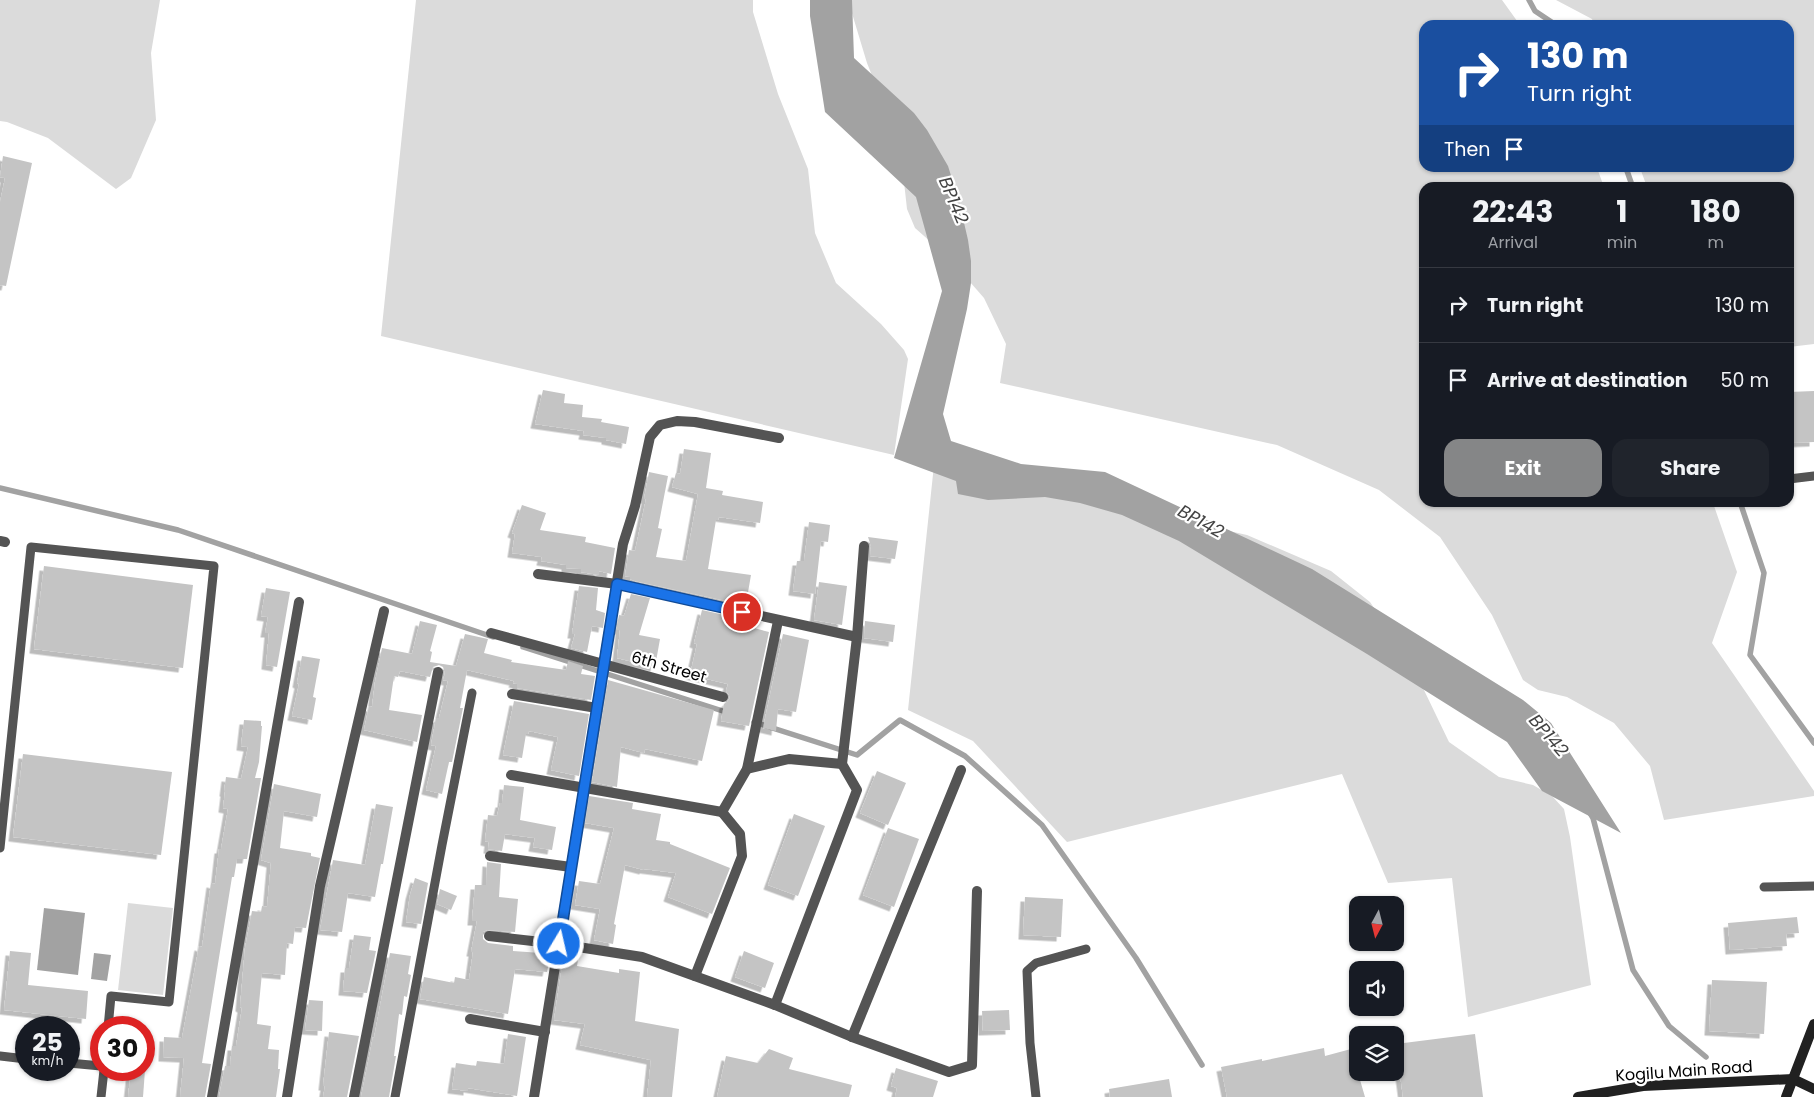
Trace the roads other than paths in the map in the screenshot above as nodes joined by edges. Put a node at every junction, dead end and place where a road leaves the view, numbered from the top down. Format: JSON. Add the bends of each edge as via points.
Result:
{"nodes":[{"id":1,"x":780,"y":438,"type":"dead end"},
{"id":2,"x":1814,"y":476,"type":"edge"},
{"id":3,"x":1794,"y":478,"type":"edge"},
{"id":4,"x":864,"y":546,"type":"dead end"},
{"id":5,"x":538,"y":574,"type":"dead end"},
{"id":6,"x":617,"y":584,"type":"junction"},
{"id":7,"x":299,"y":602,"type":"dead end"},
{"id":8,"x":384,"y":611,"type":"dead end"},
{"id":9,"x":778,"y":621,"type":"junction"},
{"id":10,"x":491,"y":633,"type":"dead end"},
{"id":11,"x":857,"y":638,"type":"junction"},
{"id":12,"x":604,"y":664,"type":"junction"},
{"id":13,"x":438,"y":672,"type":"dead end"},
{"id":14,"x":472,"y":693,"type":"dead end"},
{"id":15,"x":512,"y":694,"type":"dead end"},
{"id":16,"x":723,"y":698,"type":"dead end"},
{"id":17,"x":597,"y":708,"type":"junction"},
{"id":18,"x":842,"y":764,"type":"junction"},
{"id":19,"x":747,"y":769,"type":"junction"},
{"id":20,"x":961,"y":770,"type":"dead end"},
{"id":21,"x":511,"y":775,"type":"dead end"},
{"id":22,"x":584,"y":787,"type":"junction"},
{"id":23,"x":722,"y":812,"type":"junction"},
{"id":24,"x":0,"y":848,"type":"edge"},
{"id":25,"x":490,"y":856,"type":"dead end"},
{"id":26,"x":571,"y":867,"type":"junction"},
{"id":27,"x":1814,"y":886,"type":"edge"},
{"id":28,"x":1764,"y":887,"type":"dead end"},
{"id":29,"x":977,"y":892,"type":"dead end"},
{"id":30,"x":488,"y":936,"type":"dead end"},
{"id":31,"x":559,"y":944,"type":"junction"},
{"id":32,"x":1086,"y":949,"type":"dead end"},
{"id":33,"x":695,"y":976,"type":"junction"},
{"id":34,"x":775,"y":1005,"type":"junction"},
{"id":35,"x":109,"y":1016,"type":"edge"},
{"id":36,"x":470,"y":1019,"type":"dead end"},
{"id":37,"x":1814,"y":1024,"type":"edge"},
{"id":38,"x":545,"y":1032,"type":"junction"},
{"id":39,"x":852,"y":1038,"type":"junction"},
{"id":40,"x":0,"y":1056,"type":"edge"},
{"id":41,"x":15,"y":1058,"type":"edge"},
{"id":42,"x":1793,"y":1079,"type":"junction"},
{"id":43,"x":103,"y":1081,"type":"edge"},
{"id":44,"x":1643,"y":1086,"type":"junction"},
{"id":45,"x":1814,"y":1090,"type":"edge"},
{"id":46,"x":101,"y":1097,"type":"edge"},
{"id":47,"x":212,"y":1097,"type":"edge"},
{"id":48,"x":287,"y":1097,"type":"edge"},
{"id":49,"x":354,"y":1097,"type":"edge"},
{"id":50,"x":395,"y":1097,"type":"edge"},
{"id":51,"x":534,"y":1097,"type":"edge"},
{"id":52,"x":1036,"y":1097,"type":"edge"},
{"id":53,"x":1578,"y":1097,"type":"edge"},
{"id":54,"x":1646,"y":1097,"type":"edge"},
{"id":55,"x":1786,"y":1097,"type":"edge"}],
"edges":[{"from":1,"to":6,"type":"street","via":[[695,422],[660,425],[650,437],[623,544]]},
{"from":2,"to":3,"type":"lane"},
{"from":4,"to":11,"type":"street"},
{"from":5,"to":6,"type":"street"},
{"from":6,"to":9,"type":"street"},
{"from":6,"to":12,"type":"street"},
{"from":7,"to":47,"type":"street"},
{"from":8,"to":48,"type":"street","via":[[320,886]]},
{"from":9,"to":11,"type":"street"},
{"from":9,"to":19,"type":"street"},
{"from":10,"to":12,"type":"street","name":"6th Street"},
{"from":11,"to":18,"type":"street"},
{"from":12,"to":16,"type":"street","name":"6th Street"},
{"from":12,"to":17,"type":"street"},
{"from":13,"to":49,"type":"street"},
{"from":14,"to":50,"type":"lane"},
{"from":15,"to":17,"type":"street"},
{"from":17,"to":22,"type":"street"},
{"from":18,"to":19,"type":"street","via":[[789,759]]},
{"from":18,"to":34,"type":"street","via":[[857,790]]},
{"from":19,"to":23,"type":"street"},
{"from":20,"to":39,"type":"street"},
{"from":21,"to":22,"type":"street"},
{"from":22,"to":23,"type":"street"},
{"from":22,"to":26,"type":"street"},
{"from":23,"to":33,"type":"street","via":[[740,834],[742,856]]},
{"from":24,"to":35,"type":"lane","via":[[30,547],[214,566],[169,1002],[111,996]]},
{"from":25,"to":26,"type":"street"},
{"from":26,"to":31,"type":"street"},
{"from":27,"to":28,"type":"lane"},
{"from":29,"to":39,"type":"street","via":[[972,1066],[949,1072]]},
{"from":30,"to":31,"type":"street"},
{"from":31,"to":33,"type":"street","via":[[642,957]]},
{"from":31,"to":38,"type":"street"},
{"from":32,"to":52,"type":"lane","via":[[1036,963],[1028,970],[1030,1043]]},
{"from":33,"to":34,"type":"street"},
{"from":34,"to":39,"type":"street"},
{"from":36,"to":38,"type":"street"},
{"from":37,"to":42,"type":"main road"},
{"from":38,"to":51,"type":"street"},
{"from":40,"to":41,"type":"lane"},
{"from":42,"to":44,"type":"main road","name":"Kogilu Main Road"},
{"from":42,"to":45,"type":"main road"},
{"from":42,"to":55,"type":"main road"},
{"from":43,"to":46,"type":"lane"},
{"from":44,"to":53,"type":"main road","name":"Kogilu Main Road"},
{"from":44,"to":54,"type":"main road"}]}
